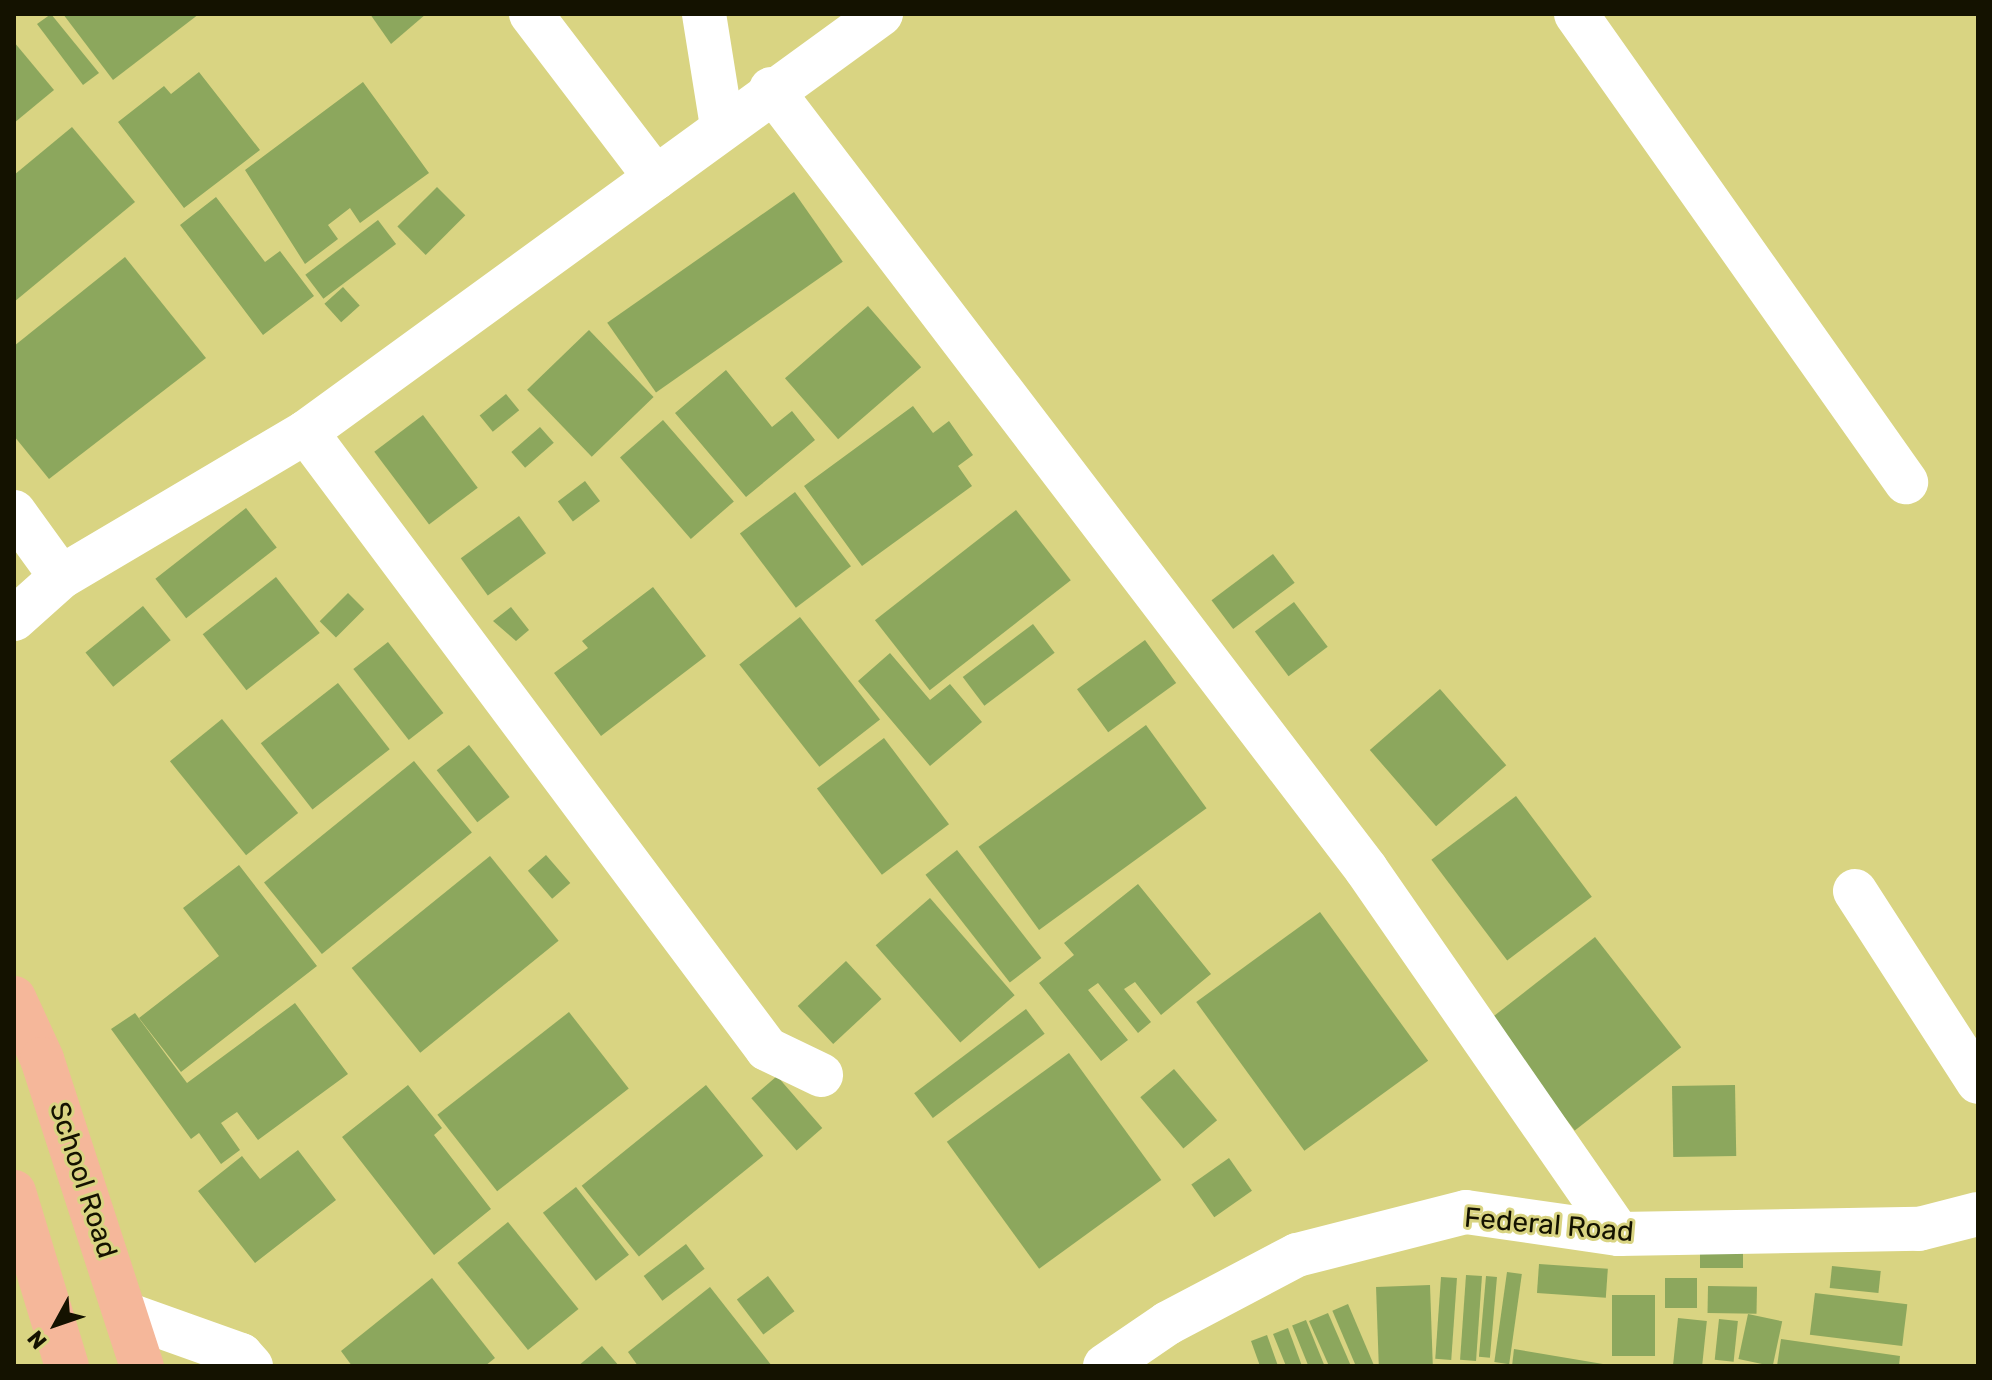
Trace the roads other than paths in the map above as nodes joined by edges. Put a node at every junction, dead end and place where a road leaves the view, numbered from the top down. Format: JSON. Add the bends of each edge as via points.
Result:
{"nodes":[{"id":1,"x":531,"y":14,"type":"edge"},
{"id":2,"x":704,"y":14,"type":"edge"},
{"id":3,"x":881,"y":14,"type":"edge"},
{"id":4,"x":1576,"y":14,"type":"edge"},
{"id":5,"x":771,"y":89,"type":"junction"},
{"id":6,"x":722,"y":126,"type":"junction"},
{"id":7,"x":656,"y":178,"type":"junction"},
{"id":8,"x":306,"y":432,"type":"junction"},
{"id":9,"x":1906,"y":482,"type":"dead end"},
{"id":10,"x":14,"y":512,"type":"edge"},
{"id":11,"x":61,"y":577,"type":"junction"},
{"id":12,"x":14,"y":619,"type":"edge"},
{"id":13,"x":1855,"y":891,"type":"dead end"},
{"id":14,"x":14,"y":998,"type":"edge"},
{"id":15,"x":821,"y":1075,"type":"dead end"},
{"id":16,"x":1978,"y":1082,"type":"edge"},
{"id":17,"x":14,"y":1192,"type":"edge"},
{"id":18,"x":1978,"y":1214,"type":"edge"},
{"id":19,"x":1619,"y":1234,"type":"junction"},
{"id":20,"x":126,"y":1314,"type":"junction"},
{"id":21,"x":67,"y":1366,"type":"edge"},
{"id":22,"x":142,"y":1366,"type":"edge"},
{"id":23,"x":251,"y":1366,"type":"edge"},
{"id":24,"x":1105,"y":1366,"type":"edge"}],
"edges":[{"from":1,"to":7,"type":"street"},
{"from":2,"to":6,"type":"street"},
{"from":3,"to":5,"type":"street"},
{"from":4,"to":9,"type":"street"},
{"from":5,"to":6,"type":"street"},
{"from":5,"to":19,"type":"street","via":[[1366,869]]},
{"from":6,"to":7,"type":"street"},
{"from":7,"to":8,"type":"street"},
{"from":8,"to":11,"type":"street"},
{"from":8,"to":15,"type":"street","via":[[767,1049]]},
{"from":10,"to":11,"type":"street"},
{"from":11,"to":12,"type":"street"},
{"from":13,"to":16,"type":"street"},
{"from":14,"to":20,"type":"main road","name":"School Road","via":[[42,1059]]},
{"from":17,"to":21,"type":"main road"},
{"from":18,"to":19,"type":"street","name":"Federal Road","via":[[1919,1229]]},
{"from":19,"to":24,"type":"street","name":"Federal Road","via":[[1466,1212],[1297,1255],[1168,1323]]},
{"from":20,"to":22,"type":"main road","name":"School Road"},
{"from":20,"to":23,"type":"street","via":[[241,1355]]}]}
